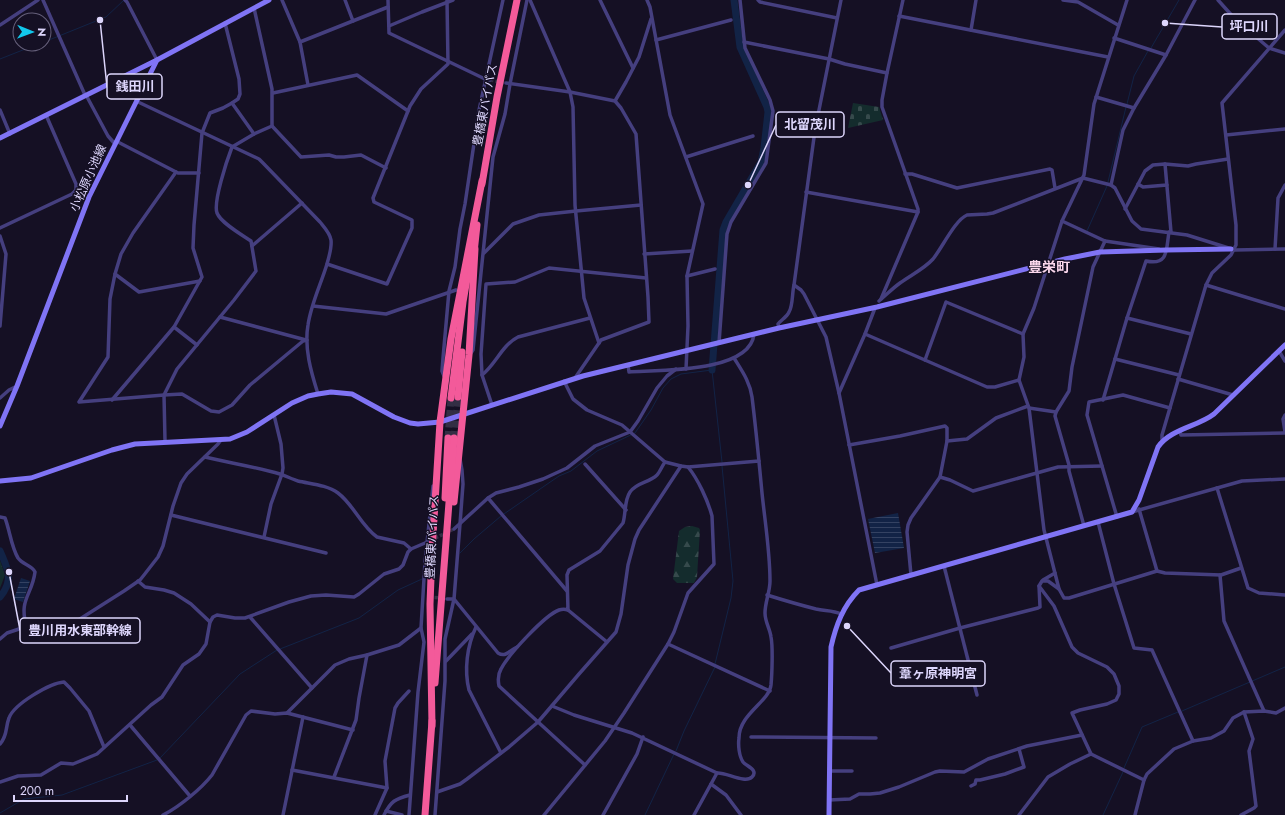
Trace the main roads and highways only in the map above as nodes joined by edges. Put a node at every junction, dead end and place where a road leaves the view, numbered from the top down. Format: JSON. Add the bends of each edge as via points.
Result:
{"nodes":[{"id":1,"x":517,"y":0,"type":"edge"},
{"id":2,"x":482,"y":181,"type":"junction"},
{"id":3,"x":478,"y":215,"type":"junction"},
{"id":4,"x":475,"y":249,"type":"junction"},
{"id":5,"x":444,"y":575,"type":"junction"},
{"id":6,"x":438,"y":638,"type":"junction"},
{"id":7,"x":432,"y":726,"type":"junction"},
{"id":8,"x":425,"y":815,"type":"edge"}],
"edges":[{"from":1,"to":2,"type":"highway","name":"豊橋東バイパス"},
{"from":2,"to":3,"type":"highway","name":"豊橋東バイパス"},
{"from":2,"to":7,"type":"highway","via":[[450,339],[440,422],[430,604]]},
{"from":3,"to":4,"type":"highway","name":"豊橋東バイパス"},
{"from":3,"to":4,"type":"highway","name":"豊橋東バイパス","via":[[463,302],[454,398]]},
{"from":4,"to":5,"type":"highway","via":[[464,414]]},
{"from":5,"to":6,"type":"highway","name":"豊橋東バイパス"},
{"from":5,"to":6,"type":"highway","name":"豊橋東バイパス","via":[[451,438]]},
{"from":6,"to":7,"type":"highway","name":"豊橋東バイパス"},
{"from":7,"to":8,"type":"highway","name":"豊橋東バイパス"}]}
